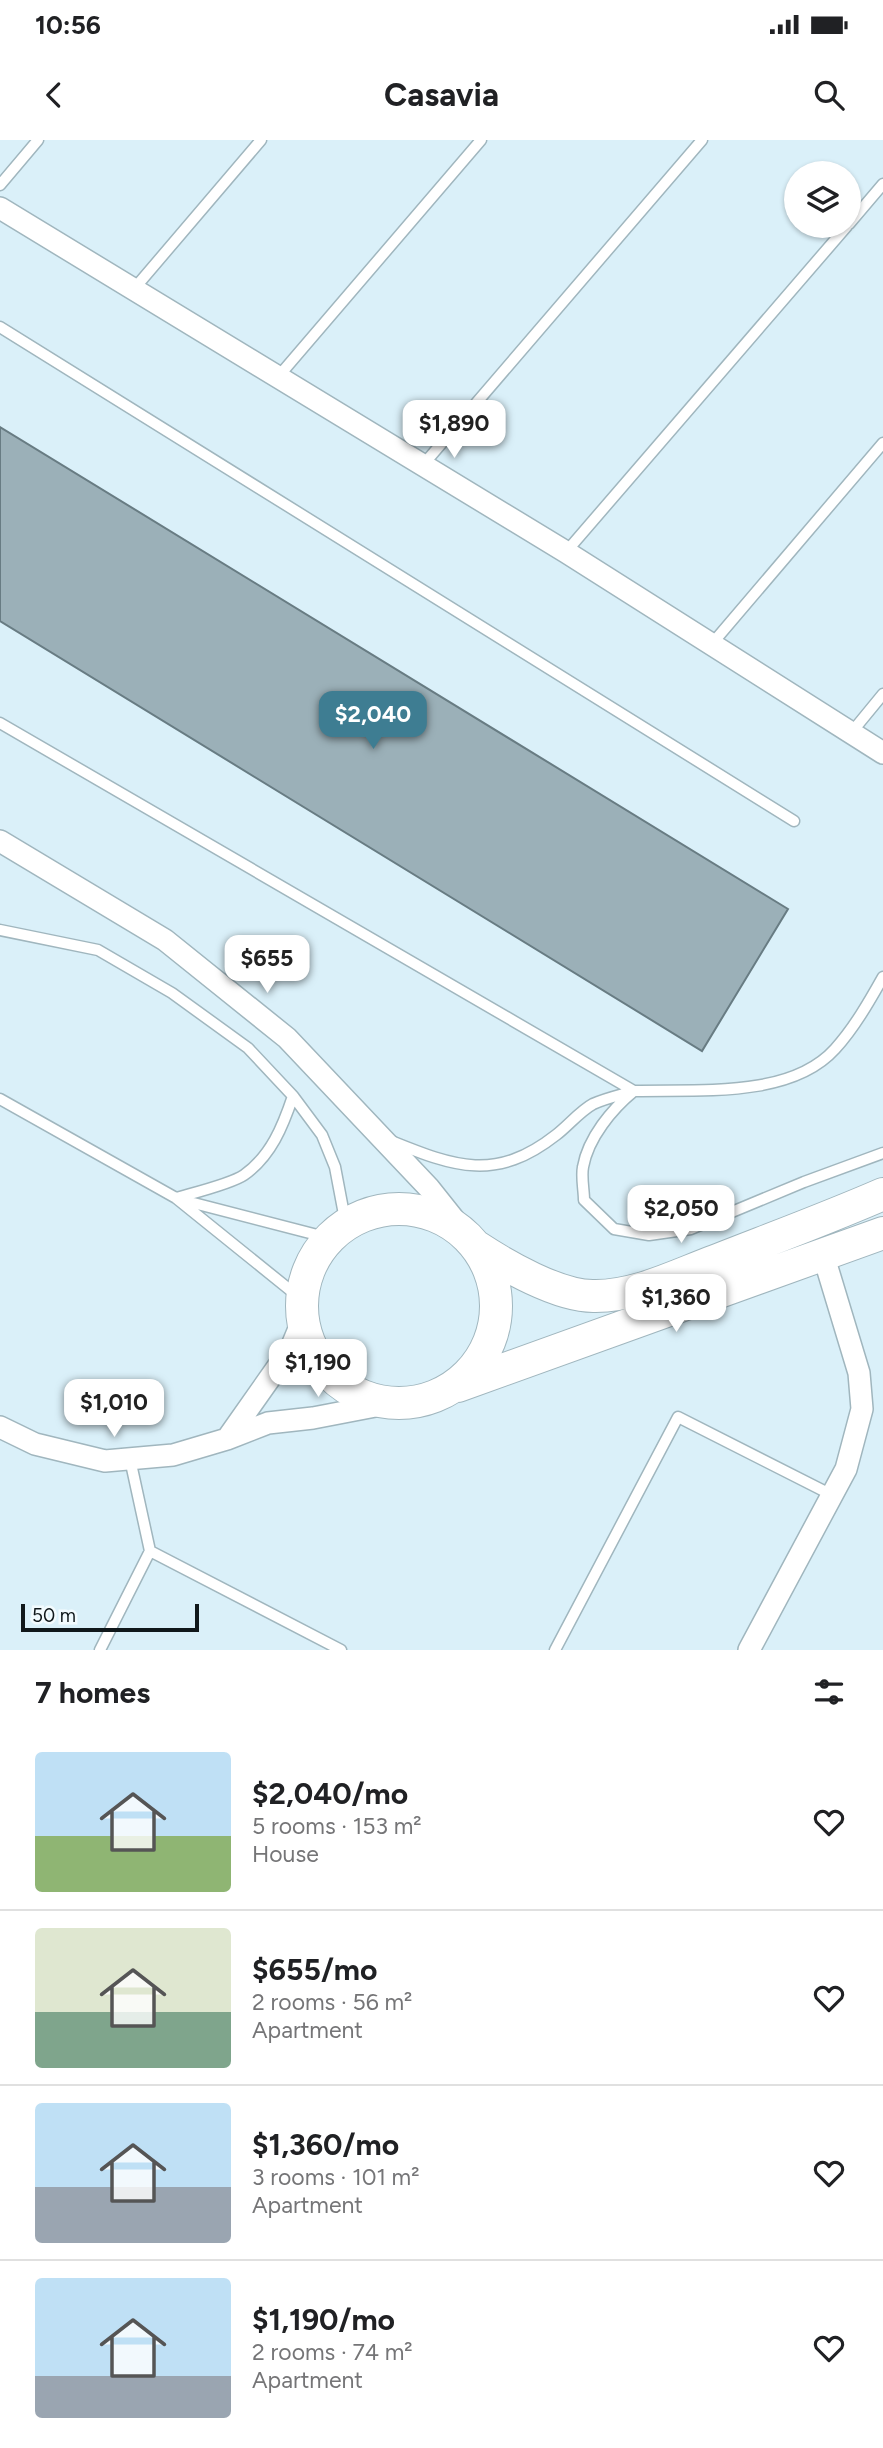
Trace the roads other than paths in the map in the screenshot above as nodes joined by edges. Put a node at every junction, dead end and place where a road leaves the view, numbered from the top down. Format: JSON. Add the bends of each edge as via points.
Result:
{"nodes":[{"id":1,"x":38,"y":140,"type":"edge"},
{"id":2,"x":261,"y":140,"type":"edge"},
{"id":3,"x":481,"y":140,"type":"edge"},
{"id":4,"x":702,"y":140,"type":"edge"},
{"id":5,"x":883,"y":184,"type":"edge"},
{"id":6,"x":0,"y":185,"type":"edge"},
{"id":7,"x":0,"y":208,"type":"edge"},
{"id":8,"x":861,"y":210,"type":"edge"},
{"id":9,"x":837,"y":238,"type":"edge"},
{"id":10,"x":134,"y":289,"type":"junction"},
{"id":11,"x":0,"y":327,"type":"edge"},
{"id":12,"x":278,"y":377,"type":"junction"},
{"id":13,"x":883,"y":443,"type":"edge"},
{"id":14,"x":423,"y":465,"type":"junction"},
{"id":15,"x":566,"y":552,"type":"junction"},
{"id":16,"x":711,"y":645,"type":"junction"},
{"id":17,"x":883,"y":695,"type":"edge"},
{"id":18,"x":0,"y":723,"type":"edge"},
{"id":19,"x":850,"y":733,"type":"junction"},
{"id":20,"x":883,"y":753,"type":"edge"},
{"id":21,"x":794,"y":821,"type":"dead end"},
{"id":22,"x":0,"y":841,"type":"edge"},
{"id":23,"x":0,"y":923,"type":"edge"},
{"id":24,"x":0,"y":930,"type":"edge"},
{"id":25,"x":18,"y":934,"type":"junction"},
{"id":26,"x":883,"y":977,"type":"edge"},
{"id":27,"x":634,"y":1091,"type":"junction"},
{"id":28,"x":293,"y":1096,"type":"junction"},
{"id":29,"x":0,"y":1099,"type":"edge"},
{"id":30,"x":380,"y":1136,"type":"junction"},
{"id":31,"x":883,"y":1153,"type":"edge"},
{"id":32,"x":883,"y":1194,"type":"edge"},
{"id":33,"x":176,"y":1198,"type":"junction"},
{"id":34,"x":337,"y":1231,"type":"junction"},
{"id":35,"x":883,"y":1233,"type":"edge"},
{"id":36,"x":470,"y":1240,"type":"junction"},
{"id":37,"x":823,"y":1254,"type":"junction"},
{"id":38,"x":302,"y":1308,"type":"junction"},
{"id":39,"x":454,"y":1387,"type":"junction"},
{"id":40,"x":391,"y":1403,"type":"junction"},
{"id":41,"x":0,"y":1427,"type":"edge"},
{"id":42,"x":227,"y":1439,"type":"junction"},
{"id":43,"x":130,"y":1459,"type":"junction"},
{"id":44,"x":832,"y":1495,"type":"junction"},
{"id":45,"x":150,"y":1552,"type":"junction"},
{"id":46,"x":100,"y":1650,"type":"edge"},
{"id":47,"x":341,"y":1650,"type":"edge"},
{"id":48,"x":555,"y":1650,"type":"edge"},
{"id":49,"x":749,"y":1650,"type":"edge"}],
"edges":[{"from":1,"to":6,"type":"lane"},
{"from":2,"to":10,"type":"lane"},
{"from":3,"to":12,"type":"lane"},
{"from":4,"to":14,"type":"lane"},
{"from":5,"to":8,"type":"lane"},
{"from":7,"to":10,"type":"street"},
{"from":9,"to":15,"type":"lane"},
{"from":10,"to":12,"type":"street"},
{"from":11,"to":21,"type":"lane"},
{"from":12,"to":14,"type":"street"},
{"from":13,"to":16,"type":"lane"},
{"from":14,"to":15,"type":"street"},
{"from":15,"to":16,"type":"street"},
{"from":16,"to":19,"type":"street"},
{"from":17,"to":19,"type":"lane"},
{"from":18,"to":27,"type":"lane"},
{"from":19,"to":20,"type":"street"},
{"from":22,"to":30,"type":"street","via":[[164,940],[287,1038]]},
{"from":23,"to":25,"type":"lane"},
{"from":24,"to":25,"type":"lane"},
{"from":25,"to":28,"type":"lane","via":[[98,950],[172,993],[248,1048]]},
{"from":26,"to":27,"type":"lane","via":[[834,1051],[803,1073],[750,1088]]},
{"from":27,"to":30,"type":"lane","via":[[592,1105],[555,1137],[519,1158],[494,1166],[431,1157]]},
{"from":27,"to":31,"type":"lane","via":[[621,1101],[593,1140],[583,1168],[584,1200],[614,1229],[649,1235],[691,1229]]},
{"from":28,"to":33,"type":"lane","via":[[281,1130],[243,1176]]},
{"from":28,"to":34,"type":"lane","via":[[322,1135],[335,1167]]},
{"from":29,"to":33,"type":"lane"},
{"from":30,"to":36,"type":"street"},
{"from":32,"to":36,"type":"main road","via":[[633,1292],[592,1297],[513,1270]]},
{"from":33,"to":34,"type":"lane"},
{"from":33,"to":38,"type":"lane"},
{"from":34,"to":36,"type":"main road","via":[[365,1215],[400,1209],[434,1215]]},
{"from":34,"to":38,"type":"main road","via":[[316,1256]]},
{"from":35,"to":37,"type":"main road"},
{"from":36,"to":39,"type":"main road","via":[[492,1278],[496,1313],[479,1363]]},
{"from":37,"to":39,"type":"main road"},
{"from":37,"to":44,"type":"street","via":[[859,1373],[862,1409],[846,1469]]},
{"from":38,"to":40,"type":"main road","via":[[309,1340],[332,1376],[360,1394]]},
{"from":38,"to":42,"type":"street","via":[[291,1348]]},
{"from":39,"to":40,"type":"main road","via":[[434,1397]]},
{"from":40,"to":42,"type":"street","via":[[268,1423]]},
{"from":41,"to":43,"type":"street","via":[[35,1444],[105,1461]]},
{"from":42,"to":43,"type":"street","via":[[173,1455]]},
{"from":43,"to":45,"type":"lane"},
{"from":44,"to":48,"type":"lane","via":[[678,1418]]},
{"from":44,"to":49,"type":"street"},
{"from":45,"to":46,"type":"lane"},
{"from":45,"to":47,"type":"lane"}]}
